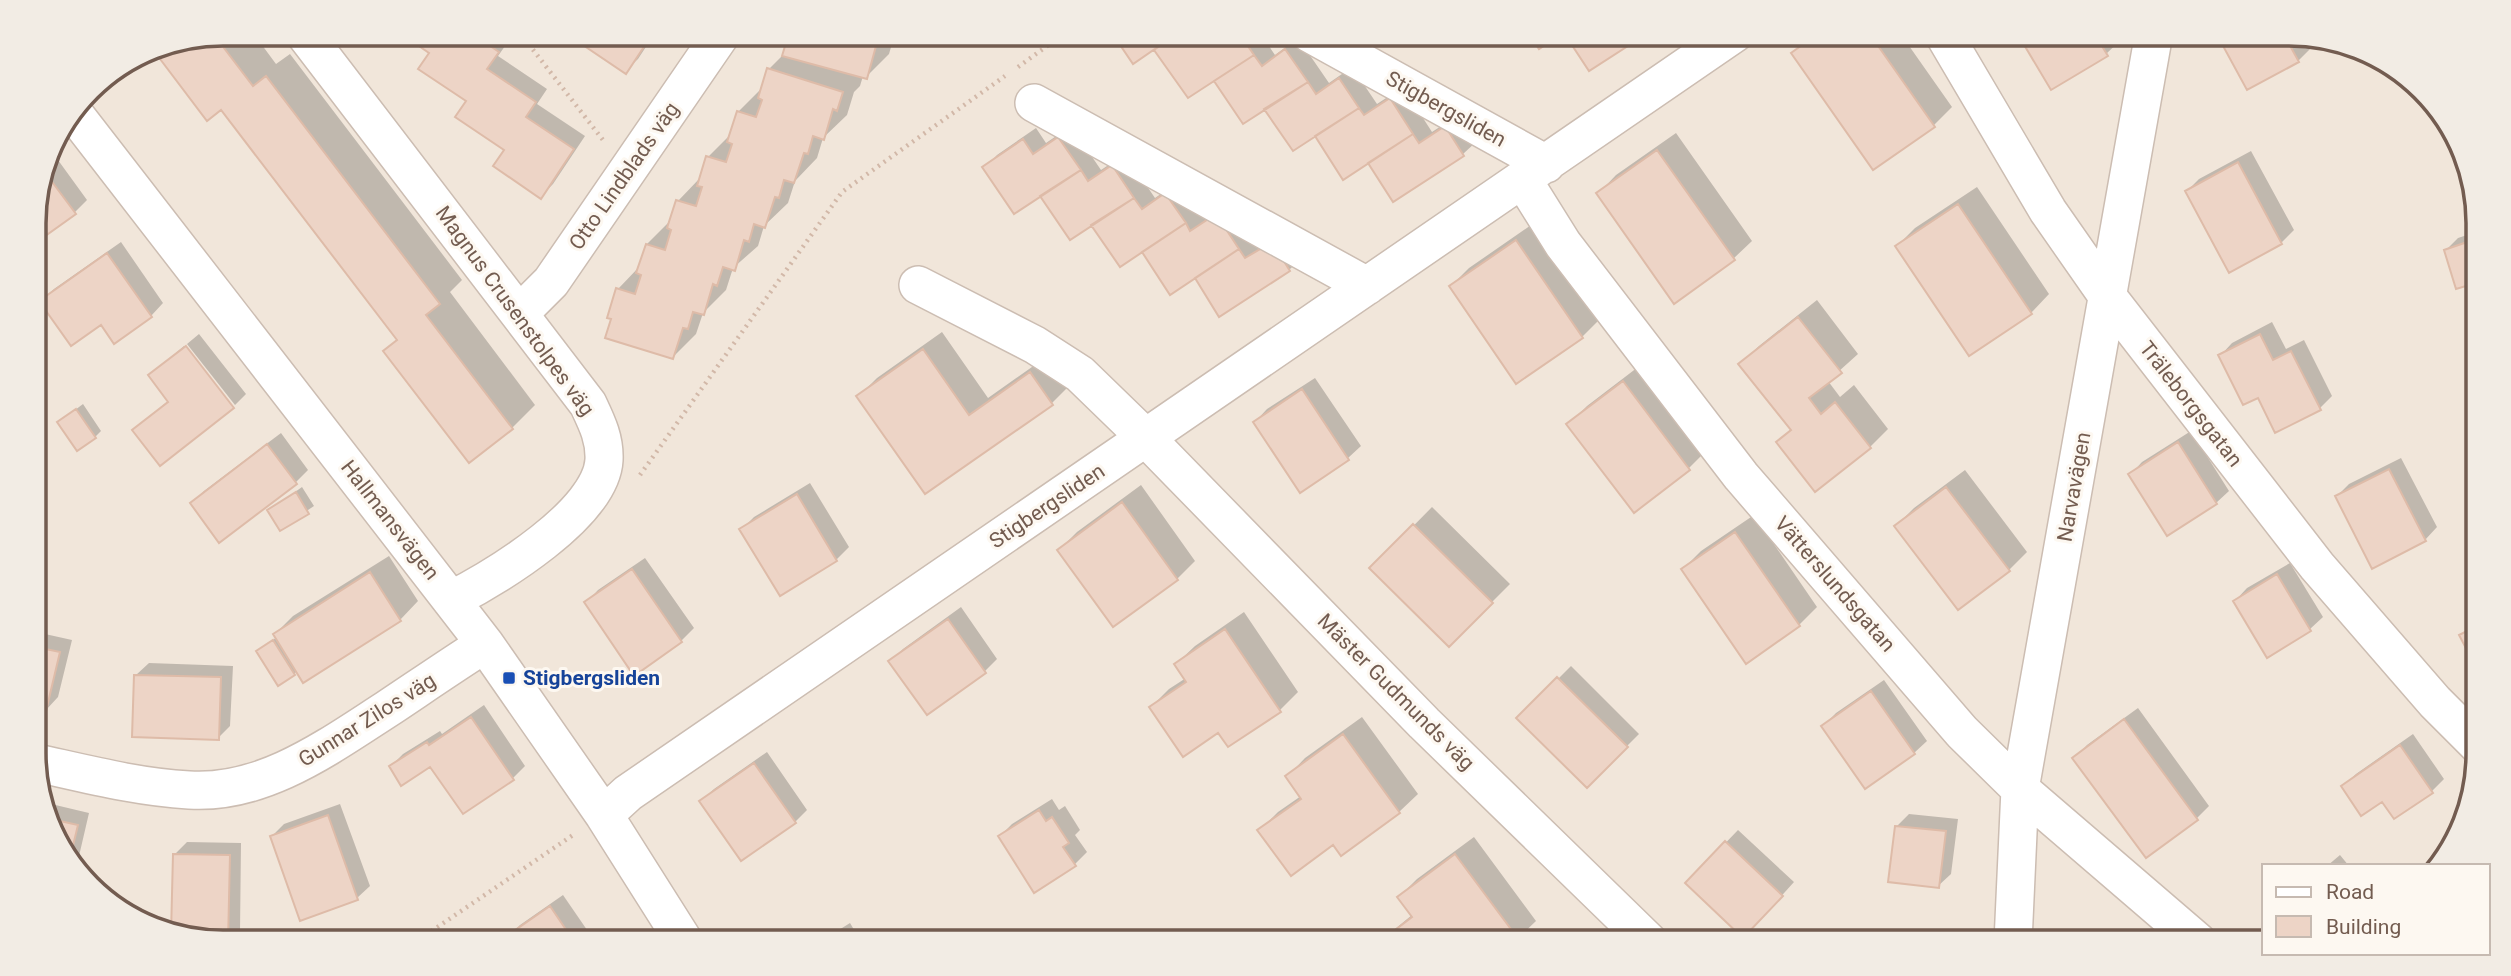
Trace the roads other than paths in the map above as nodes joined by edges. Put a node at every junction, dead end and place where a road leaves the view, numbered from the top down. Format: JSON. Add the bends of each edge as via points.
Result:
{"nodes":[{"id":1,"x":314,"y":46,"type":"edge"},
{"id":2,"x":713,"y":46,"type":"edge"},
{"id":3,"x":1330,"y":46,"type":"edge"},
{"id":4,"x":1714,"y":46,"type":"edge"},
{"id":5,"x":1951,"y":46,"type":"edge"},
{"id":6,"x":2152,"y":46,"type":"edge"},
{"id":7,"x":1034,"y":103,"type":"dead end"},
{"id":8,"x":79,"y":119,"type":"edge"},
{"id":9,"x":1535,"y":172,"type":"junction"},
{"id":10,"x":918,"y":285,"type":"dead end"},
{"id":11,"x":1367,"y":286,"type":"junction"},
{"id":12,"x":2108,"y":297,"type":"junction"},
{"id":13,"x":520,"y":313,"type":"junction"},
{"id":14,"x":1146,"y":438,"type":"junction"},
{"id":15,"x":452,"y":600,"type":"junction"},
{"id":16,"x":485,"y":644,"type":"junction"},
{"id":17,"x":2466,"y":733,"type":"edge"},
{"id":18,"x":46,"y":765,"type":"edge"},
{"id":19,"x":2020,"y":789,"type":"junction"},
{"id":20,"x":604,"y":815,"type":"junction"},
{"id":21,"x":677,"y":930,"type":"edge"},
{"id":22,"x":1636,"y":930,"type":"edge"},
{"id":23,"x":2014,"y":930,"type":"edge"},
{"id":24,"x":2184,"y":930,"type":"edge"}],
"edges":[{"from":1,"to":13,"type":"street","name":"Magnus Crusenstolpes väg"},
{"from":2,"to":13,"type":"street","name":"Otto Lindblads väg","via":[[551,282]]},
{"from":3,"to":9,"type":"street","name":"Stigbergsliden"},
{"from":4,"to":9,"type":"street","name":"Stigbergsliden"},
{"from":5,"to":12,"type":"street","name":"Träleborgsgatan","via":[[2048,211]]},
{"from":6,"to":12,"type":"street","name":"Narvavägen"},
{"from":7,"to":11,"type":"street"},
{"from":8,"to":15,"type":"street","name":"Hallmansvägen"},
{"from":9,"to":11,"type":"street","name":"Stigbergsliden"},
{"from":9,"to":19,"type":"street","name":"Vätterslundsgatan","via":[[1563,244],[1741,476],[1962,732]]},
{"from":10,"to":14,"type":"street","via":[[1035,345],[1080,374]]},
{"from":11,"to":14,"type":"street","name":"Stigbergsliden"},
{"from":12,"to":17,"type":"street","name":"Träleborgsgatan","via":[[2317,566]]},
{"from":12,"to":19,"type":"street","name":"Narvavägen"},
{"from":13,"to":15,"type":"street","name":"Magnus Crusenstolpes väg","via":[[589,404],[602,433],[604,461],[596,488],[575,515],[483,583]]},
{"from":14,"to":20,"type":"street","name":"Stigbergsliden","via":[[628,793]]},
{"from":14,"to":22,"type":"street","name":"Mäster Gudmunds väg","via":[[1424,723]]},
{"from":15,"to":16,"type":"street","name":"Hallmansvägen"},
{"from":16,"to":18,"type":"street","name":"Gunnar Zilos väg","via":[[327,748],[291,768],[235,787],[191,790]]},
{"from":16,"to":20,"type":"street","name":"Hallmansvägen"},
{"from":19,"to":23,"type":"street","name":"Narvavägen"},
{"from":19,"to":24,"type":"street","name":"Vätterslundsgatan"},
{"from":20,"to":21,"type":"street","name":"Hallmansvägen"}]}
